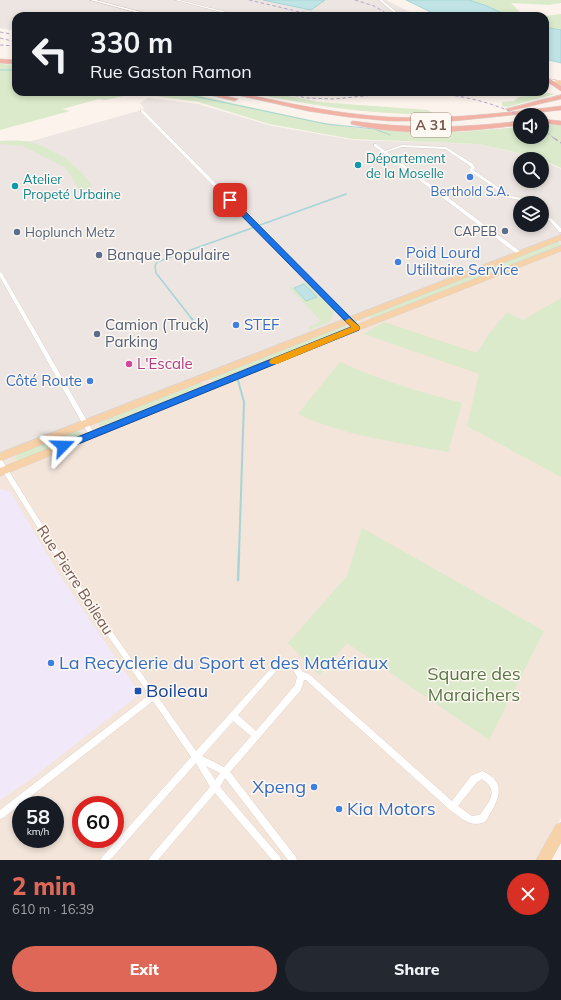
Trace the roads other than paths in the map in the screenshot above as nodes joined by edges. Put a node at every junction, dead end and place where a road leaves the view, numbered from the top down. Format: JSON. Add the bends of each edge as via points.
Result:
{"nodes":[{"id":1,"x":92,"y":0,"type":"edge"},
{"id":2,"x":176,"y":0,"type":"edge"},
{"id":3,"x":380,"y":0,"type":"edge"},
{"id":4,"x":138,"y":12,"type":"edge"},
{"id":5,"x":225,"y":12,"type":"edge"},
{"id":6,"x":395,"y":12,"type":"edge"},
{"id":7,"x":0,"y":56,"type":"edge"},
{"id":8,"x":12,"y":57,"type":"edge"},
{"id":9,"x":0,"y":61,"type":"edge"},
{"id":10,"x":12,"y":62,"type":"edge"},
{"id":11,"x":549,"y":79,"type":"edge"},
{"id":12,"x":549,"y":80,"type":"edge"},
{"id":13,"x":560,"y":82,"type":"edge"},
{"id":14,"x":561,"y":89,"type":"edge"},
{"id":15,"x":561,"y":92,"type":"edge"},
{"id":16,"x":219,"y":96,"type":"edge"},
{"id":17,"x":246,"y":96,"type":"edge"},
{"id":18,"x":561,"y":97,"type":"edge"},
{"id":19,"x":552,"y":99,"type":"junction"},
{"id":20,"x":561,"y":108,"type":"edge"},
{"id":21,"x":142,"y":111,"type":"dead end"},
{"id":22,"x":561,"y":113,"type":"edge"},
{"id":23,"x":549,"y":115,"type":"edge"},
{"id":24,"x":561,"y":118,"type":"edge"},
{"id":25,"x":513,"y":119,"type":"edge"},
{"id":26,"x":448,"y":120,"type":"junction"},
{"id":27,"x":549,"y":120,"type":"edge"},
{"id":28,"x":341,"y":121,"type":"junction"},
{"id":29,"x":549,"y":122,"type":"edge"},
{"id":30,"x":561,"y":123,"type":"edge"},
{"id":31,"x":513,"y":124,"type":"edge"},
{"id":32,"x":375,"y":145,"type":"dead end"},
{"id":33,"x":385,"y":152,"type":"junction"},
{"id":34,"x":513,"y":199,"type":"edge"},
{"id":35,"x":549,"y":220,"type":"edge"},
{"id":36,"x":561,"y":231,"type":"edge"},
{"id":37,"x":561,"y":237,"type":"edge"},
{"id":38,"x":561,"y":248,"type":"edge"},
{"id":39,"x":519,"y":253,"type":"junction"},
{"id":40,"x":0,"y":273,"type":"edge"},
{"id":41,"x":348,"y":319,"type":"junction"},
{"id":42,"x":356,"y":328,"type":"junction"},
{"id":43,"x":86,"y":423,"type":"junction"},
{"id":44,"x":92,"y":435,"type":"junction"},
{"id":45,"x":0,"y":457,"type":"edge"},
{"id":46,"x":2,"y":468,"type":"edge"},
{"id":47,"x":301,"y":676,"type":"junction"},
{"id":48,"x":154,"y":696,"type":"junction"},
{"id":49,"x":233,"y":716,"type":"junction"},
{"id":50,"x":256,"y":736,"type":"junction"},
{"id":51,"x":196,"y":757,"type":"junction"},
{"id":52,"x":225,"y":772,"type":"junction"},
{"id":53,"x":215,"y":787,"type":"junction"},
{"id":54,"x":453,"y":807,"type":"junction"},
{"id":55,"x":0,"y":815,"type":"edge"},
{"id":56,"x":561,"y":830,"type":"edge"},
{"id":57,"x":105,"y":860,"type":"edge"},
{"id":58,"x":153,"y":860,"type":"edge"},
{"id":59,"x":277,"y":860,"type":"edge"},
{"id":60,"x":293,"y":860,"type":"edge"},
{"id":61,"x":543,"y":860,"type":"edge"}],
"edges":[{"from":1,"to":4,"type":"street"},
{"from":2,"to":5,"type":"street"},
{"from":3,"to":6,"type":"street"},
{"from":7,"to":8,"type":"highway"},
{"from":9,"to":10,"type":"highway"},
{"from":11,"to":13,"type":"street"},
{"from":12,"to":14,"type":"highway"},
{"from":15,"to":19,"type":"highway"},
{"from":16,"to":28,"type":"highway","number":"A 31"},
{"from":17,"to":26,"type":"highway","number":"A 31","via":[[348,116],[397,120]]},
{"from":18,"to":19,"type":"highway"},
{"from":19,"to":26,"type":"highway","via":[[496,112],[456,116]]},
{"from":20,"to":26,"type":"highway","number":"A 31"},
{"from":21,"to":41,"type":"street"},
{"from":22,"to":23,"type":"highway"},
{"from":24,"to":27,"type":"highway"},
{"from":25,"to":28,"type":"highway","number":"A 31","via":[[437,125]]},
{"from":28,"to":31,"type":"highway","via":[[438,129]]},
{"from":29,"to":30,"type":"highway"},
{"from":32,"to":33,"type":"street"},
{"from":33,"to":34,"type":"street","via":[[402,146],[449,149],[472,165],[471,170]]},
{"from":33,"to":39,"type":"street"},
{"from":35,"to":36,"type":"street"},
{"from":37,"to":39,"type":"main road"},
{"from":38,"to":42,"type":"main road"},
{"from":39,"to":41,"type":"main road"},
{"from":40,"to":43,"type":"street"},
{"from":41,"to":42,"type":"street"},
{"from":41,"to":43,"type":"main road"},
{"from":42,"to":44,"type":"main road"},
{"from":43,"to":44,"type":"street"},
{"from":43,"to":45,"type":"main road"},
{"from":44,"to":46,"type":"main road"},
{"from":46,"to":48,"type":"street","name":"Rue Pierre Boileau","via":[[81,592]]},
{"from":47,"to":49,"type":"street","via":[[293,664],[279,665]]},
{"from":47,"to":50,"type":"street","via":[[298,687]]},
{"from":47,"to":54,"type":"street","via":[[307,676]]},
{"from":48,"to":51,"type":"street","name":"Rue Pierre Boileau"},
{"from":48,"to":55,"type":"street"},
{"from":49,"to":50,"type":"street"},
{"from":49,"to":51,"type":"street"},
{"from":50,"to":52,"type":"street"},
{"from":51,"to":52,"type":"street","name":"Rue Pierre Boileau"},
{"from":51,"to":53,"type":"street","name":"Rue Pierre Boileau"},
{"from":51,"to":57,"type":"street"},
{"from":52,"to":53,"type":"street"},
{"from":52,"to":60,"type":"street","name":"Rue Pierre Boileau"},
{"from":53,"to":58,"type":"street"},
{"from":53,"to":59,"type":"street","name":"Rue Pierre Boileau"},
{"from":54,"to":54,"type":"street","via":[[471,820],[482,819],[496,796],[496,787],[490,779],[482,775],[474,778]]},
{"from":56,"to":61,"type":"main road"}]}
